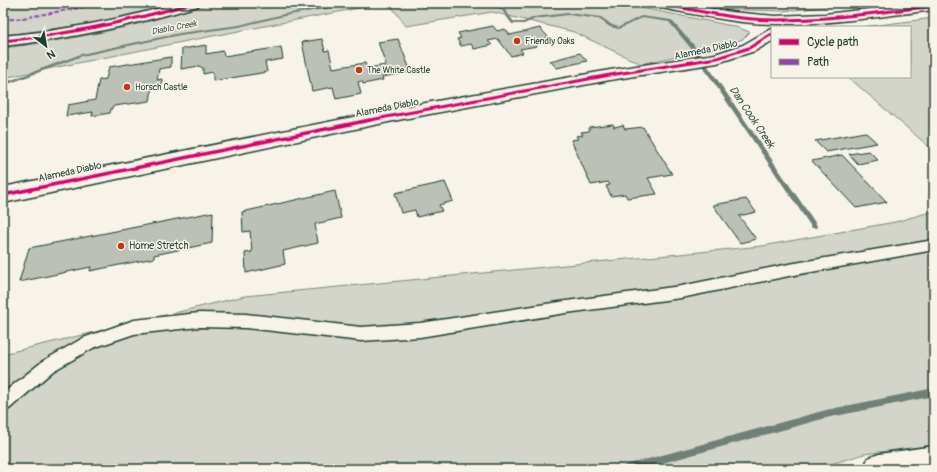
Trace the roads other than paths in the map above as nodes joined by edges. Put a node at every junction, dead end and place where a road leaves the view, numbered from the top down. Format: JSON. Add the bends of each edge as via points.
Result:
{"nodes":[{"id":1,"x":194,"y":3,"type":"edge"},
{"id":2,"x":656,"y":3,"type":"edge"},
{"id":3,"x":934,"y":6,"type":"edge"},
{"id":4,"x":785,"y":23,"type":"edge"},
{"id":5,"x":771,"y":35,"type":"edge"},
{"id":6,"x":3,"y":41,"type":"edge"},
{"id":7,"x":3,"y":195,"type":"edge"},
{"id":8,"x":934,"y":245,"type":"edge"},
{"id":9,"x":3,"y":403,"type":"edge"},
{"id":10,"x":934,"y":461,"type":"edge"},
{"id":11,"x":883,"y":468,"type":"edge"}],
"edges":[{"from":1,"to":6,"type":"street","via":[[153,15],[82,30]]},
{"from":2,"to":4,"type":"street"},
{"from":3,"to":4,"type":"street"},
{"from":5,"to":7,"type":"street","name":"Alameda Diablo","via":[[749,48],[717,58],[398,114]]},
{"from":8,"to":9,"type":"lane","via":[[681,292],[420,330],[361,334],[246,321],[199,320],[134,327],[88,343],[48,366]]},
{"from":10,"to":11,"type":"street"}]}
